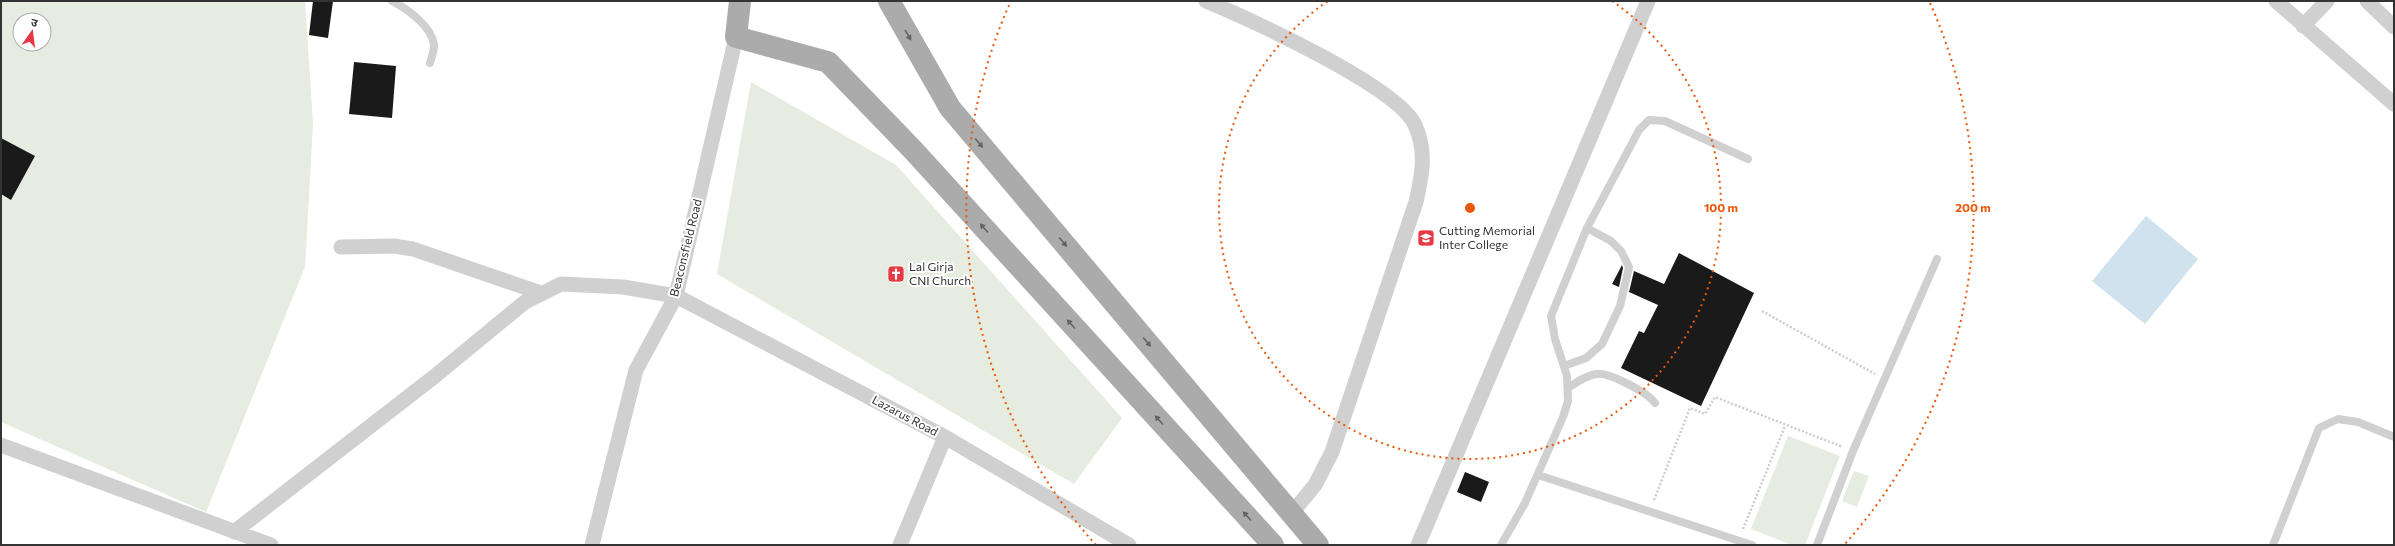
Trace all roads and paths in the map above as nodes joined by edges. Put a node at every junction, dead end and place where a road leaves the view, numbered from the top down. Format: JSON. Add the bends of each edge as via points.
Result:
{"nodes":[{"id":1,"x":392,"y":1,"type":"edge"},
{"id":2,"x":740,"y":1,"type":"edge"},
{"id":3,"x":888,"y":1,"type":"edge"},
{"id":4,"x":1206,"y":1,"type":"edge"},
{"id":5,"x":1648,"y":1,"type":"edge"},
{"id":6,"x":2276,"y":1,"type":"edge"},
{"id":7,"x":2327,"y":1,"type":"edge"},
{"id":8,"x":2367,"y":1,"type":"edge"},
{"id":9,"x":2303,"y":26,"type":"junction"},
{"id":10,"x":2394,"y":27,"type":"edge"},
{"id":11,"x":736,"y":37,"type":"junction"},
{"id":12,"x":430,"y":63,"type":"dead end"},
{"id":13,"x":2394,"y":104,"type":"edge"},
{"id":14,"x":1748,"y":159,"type":"dead end"},
{"id":15,"x":1587,"y":228,"type":"junction"},
{"id":16,"x":341,"y":247,"type":"dead end"},
{"id":17,"x":1937,"y":259,"type":"dead end"},
{"id":18,"x":541,"y":293,"type":"junction"},
{"id":19,"x":676,"y":296,"type":"junction"},
{"id":20,"x":1762,"y":311,"type":"dead end"},
{"id":21,"x":1564,"y":366,"type":"junction"},
{"id":22,"x":1884,"y":380,"type":"junction"},
{"id":23,"x":1568,"y":388,"type":"junction"},
{"id":24,"x":1655,"y":403,"type":"dead end"},
{"id":25,"x":1785,"y":426,"type":"junction"},
{"id":26,"x":945,"y":437,"type":"junction"},
{"id":27,"x":2394,"y":437,"type":"edge"},
{"id":28,"x":1,"y":445,"type":"edge"},
{"id":29,"x":1853,"y":451,"type":"junction"},
{"id":30,"x":1538,"y":474,"type":"junction"},
{"id":31,"x":1650,"y":511,"type":"junction"},
{"id":32,"x":1291,"y":514,"type":"junction"},
{"id":33,"x":234,"y":532,"type":"junction"},
{"id":34,"x":1738,"y":541,"type":"junction"},
{"id":35,"x":271,"y":545,"type":"edge"},
{"id":36,"x":592,"y":545,"type":"edge"},
{"id":37,"x":900,"y":545,"type":"edge"},
{"id":38,"x":1129,"y":545,"type":"edge"},
{"id":39,"x":1273,"y":545,"type":"edge"},
{"id":40,"x":1318,"y":545,"type":"edge"},
{"id":41,"x":1418,"y":545,"type":"edge"},
{"id":42,"x":1501,"y":545,"type":"edge"},
{"id":43,"x":1752,"y":545,"type":"edge"},
{"id":44,"x":1817,"y":545,"type":"edge"},
{"id":45,"x":2273,"y":545,"type":"edge"}],
"edges":[{"from":1,"to":12,"type":"lane","via":[[420,21],[431,36],[434,46]]},
{"from":2,"to":11,"type":"main road"},
{"from":3,"to":32,"type":"main road","one_way":true,"via":[[950,108]]},
{"from":4,"to":32,"type":"street","via":[[1270,29],[1373,86],[1402,108],[1415,124],[1423,146],[1422,172],[1416,202],[1332,452],[1315,485]]},
{"from":5,"to":41,"type":"street"},
{"from":6,"to":9,"type":"street"},
{"from":7,"to":9,"type":"street"},
{"from":8,"to":10,"type":"street"},
{"from":9,"to":13,"type":"street"},
{"from":11,"to":19,"type":"street","name":"Beaconsfield Road"},
{"from":39,"to":11,"type":"main road","one_way":true,"via":[[913,150],[828,62]]},
{"from":14,"to":15,"type":"lane","via":[[1665,121],[1649,120],[1639,130]]},
{"from":15,"to":21,"type":"lane","via":[[1551,316]]},
{"from":15,"to":21,"type":"lane","via":[[1611,241],[1621,250],[1629,267],[1620,306],[1602,344],[1586,358]]},
{"from":16,"to":18,"type":"street","via":[[394,246],[413,249]]},
{"from":17,"to":22,"type":"lane"},
{"from":18,"to":19,"type":"street","name":"Lazarus Road","via":[[561,284],[623,287]]},
{"from":18,"to":33,"type":"street","name":"Lazarus Road","via":[[525,302],[436,376]]},
{"from":19,"to":26,"type":"street","name":"Lazarus Road"},
{"from":19,"to":36,"type":"street","name":"Beaconsfield Road","via":[[636,370]]},
{"from":20,"to":22,"type":"path"},
{"from":21,"to":23,"type":"lane"},
{"from":22,"to":29,"type":"lane"},
{"from":23,"to":24,"type":"lane","via":[[1597,373],[1610,376],[1650,396]]},
{"from":23,"to":30,"type":"lane","via":[[1568,401],[1563,417]]},
{"from":25,"to":29,"type":"path"},
{"from":25,"to":31,"type":"path","via":[[1715,397],[1705,414],[1690,408]]},
{"from":25,"to":34,"type":"path"},
{"from":26,"to":37,"type":"street"},
{"from":26,"to":38,"type":"street","name":"Lazarus Road"},
{"from":27,"to":45,"type":"lane","via":[[2358,422],[2338,419],[2318,428]]},
{"from":28,"to":33,"type":"street"},
{"from":29,"to":44,"type":"lane"},
{"from":30,"to":31,"type":"lane"},
{"from":30,"to":42,"type":"lane"},
{"from":31,"to":34,"type":"lane"},
{"from":32,"to":40,"type":"main road"},
{"from":33,"to":35,"type":"street"},
{"from":34,"to":43,"type":"lane"}]}
